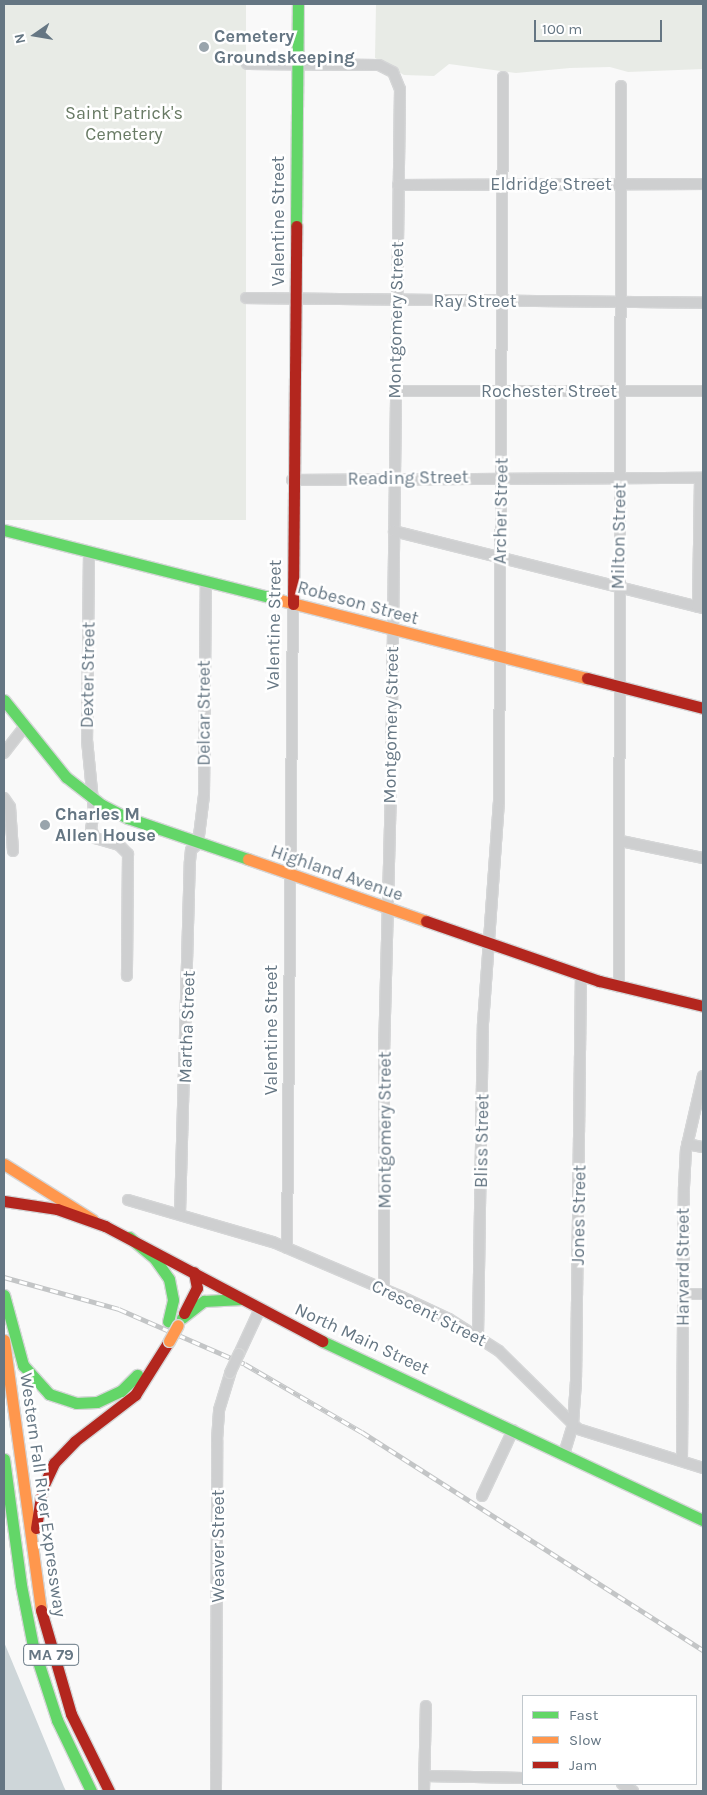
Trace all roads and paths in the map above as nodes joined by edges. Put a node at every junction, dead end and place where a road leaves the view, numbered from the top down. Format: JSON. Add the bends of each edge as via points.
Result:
{"nodes":[{"id":1,"x":298,"y":4,"type":"edge"},
{"id":2,"x":247,"y":64,"type":"dead end"},
{"id":3,"x":297,"y":66,"type":"junction"},
{"id":4,"x":503,"y":77,"type":"dead end"},
{"id":5,"x":621,"y":86,"type":"dead end"},
{"id":6,"x":502,"y":184,"type":"junction"},
{"id":7,"x":621,"y":184,"type":"junction"},
{"id":8,"x":703,"y":184,"type":"edge"},
{"id":9,"x":398,"y":185,"type":"junction"},
{"id":10,"x":246,"y":298,"type":"dead end"},
{"id":11,"x":295,"y":298,"type":"junction"},
{"id":12,"x":500,"y":300,"type":"junction"},
{"id":13,"x":396,"y":301,"type":"junction"},
{"id":14,"x":620,"y":303,"type":"junction"},
{"id":15,"x":703,"y":303,"type":"edge"},
{"id":16,"x":501,"y":390,"type":"junction"},
{"id":17,"x":395,"y":391,"type":"junction"},
{"id":18,"x":703,"y":391,"type":"edge"},
{"id":19,"x":620,"y":392,"type":"junction"},
{"id":20,"x":502,"y":477,"type":"junction"},
{"id":21,"x":394,"y":478,"type":"junction"},
{"id":22,"x":620,"y":478,"type":"junction"},
{"id":23,"x":702,"y":478,"type":"edge"},
{"id":24,"x":292,"y":480,"type":"junction"},
{"id":25,"x":4,"y":530,"type":"edge"},
{"id":26,"x":394,"y":531,"type":"junction"},
{"id":27,"x":89,"y":552,"type":"junction"},
{"id":28,"x":500,"y":557,"type":"junction"},
{"id":29,"x":206,"y":582,"type":"junction"},
{"id":30,"x":619,"y":586,"type":"junction"},
{"id":31,"x":293,"y":604,"type":"junction"},
{"id":32,"x":701,"y":608,"type":"edge"},
{"id":33,"x":392,"y":630,"type":"junction"},
{"id":34,"x":500,"y":657,"type":"junction"},
{"id":35,"x":619,"y":687,"type":"junction"},
{"id":36,"x":4,"y":700,"type":"edge"},
{"id":37,"x":703,"y":708,"type":"edge"},
{"id":38,"x":24,"y":727,"type":"junction"},
{"id":39,"x":4,"y":753,"type":"edge"},
{"id":40,"x":4,"y":798,"type":"edge"},
{"id":41,"x":92,"y":798,"type":"junction"},
{"id":42,"x":621,"y":841,"type":"junction"},
{"id":43,"x":198,"y":844,"type":"junction"},
{"id":44,"x":12,"y":851,"type":"dead end"},
{"id":45,"x":703,"y":858,"type":"edge"},
{"id":46,"x":290,"y":876,"type":"junction"},
{"id":47,"x":388,"y":909,"type":"junction"},
{"id":48,"x":491,"y":945,"type":"junction"},
{"id":49,"x":581,"y":975,"type":"junction"},
{"id":50,"x":127,"y":976,"type":"dead end"},
{"id":51,"x":619,"y":987,"type":"junction"},
{"id":52,"x":703,"y":1006,"type":"edge"},
{"id":53,"x":703,"y":1076,"type":"edge"},
{"id":54,"x":687,"y":1144,"type":"junction"},
{"id":55,"x":703,"y":1147,"type":"edge"},
{"id":56,"x":4,"y":1164,"type":"edge"},
{"id":57,"x":128,"y":1200,"type":"dead end"},
{"id":58,"x":4,"y":1201,"type":"edge"},
{"id":59,"x":180,"y":1213,"type":"junction"},
{"id":60,"x":93,"y":1220,"type":"junction"},
{"id":61,"x":129,"y":1237,"type":"junction"},
{"id":62,"x":287,"y":1248,"type":"junction"},
{"id":63,"x":194,"y":1272,"type":"junction"},
{"id":64,"x":384,"y":1290,"type":"junction"},
{"id":65,"x":684,"y":1294,"type":"junction"},
{"id":66,"x":703,"y":1294,"type":"edge"},
{"id":67,"x":4,"y":1295,"type":"edge"},
{"id":68,"x":242,"y":1299,"type":"junction"},
{"id":69,"x":260,"y":1309,"type":"junction"},
{"id":70,"x":176,"y":1321,"type":"junction"},
{"id":71,"x":478,"y":1336,"type":"junction"},
{"id":72,"x":164,"y":1339,"type":"junction"},
{"id":73,"x":4,"y":1340,"type":"edge"},
{"id":74,"x":572,"y":1424,"type":"junction"},
{"id":75,"x":513,"y":1430,"type":"junction"},
{"id":76,"x":564,"y":1454,"type":"junction"},
{"id":77,"x":4,"y":1459,"type":"edge"},
{"id":78,"x":682,"y":1461,"type":"junction"},
{"id":79,"x":703,"y":1468,"type":"edge"},
{"id":80,"x":482,"y":1496,"type":"dead end"},
{"id":81,"x":703,"y":1520,"type":"edge"},
{"id":82,"x":38,"y":1594,"type":"junction"},
{"id":83,"x":426,"y":1706,"type":"dead end"},
{"id":84,"x":425,"y":1776,"type":"junction"},
{"id":85,"x":522,"y":1778,"type":"edge"},
{"id":86,"x":91,"y":1791,"type":"edge"},
{"id":87,"x":109,"y":1791,"type":"edge"},
{"id":88,"x":216,"y":1791,"type":"edge"},
{"id":89,"x":424,"y":1791,"type":"edge"}],
"edges":[{"from":1,"to":3,"type":"main road","name":"Valentine Street"},
{"from":2,"to":3,"type":"street"},
{"from":3,"to":9,"type":"street","name":"Montgomery Street","via":[[369,64],[393,72],[400,89]]},
{"from":3,"to":11,"type":"main road","name":"Valentine Street"},
{"from":4,"to":6,"type":"street","name":"Archer Street"},
{"from":5,"to":7,"type":"street","name":"Milton Street"},
{"from":6,"to":7,"type":"street","name":"Eldridge Street"},
{"from":6,"to":9,"type":"street","name":"Eldridge Street"},
{"from":6,"to":12,"type":"street","name":"Archer Street"},
{"from":7,"to":8,"type":"street","name":"Eldridge Street"},
{"from":7,"to":14,"type":"street","name":"Milton Street"},
{"from":9,"to":13,"type":"street","name":"Montgomery Street"},
{"from":10,"to":11,"type":"street","name":"Ray Street"},
{"from":11,"to":13,"type":"street","name":"Ray Street"},
{"from":11,"to":24,"type":"main road","name":"Valentine Street"},
{"from":12,"to":13,"type":"street","name":"Ray Street"},
{"from":12,"to":14,"type":"street","name":"Ray Street"},
{"from":12,"to":16,"type":"street","name":"Archer Street"},
{"from":13,"to":17,"type":"street","name":"Montgomery Street"},
{"from":14,"to":15,"type":"street","name":"Ray Street"},
{"from":14,"to":19,"type":"street","name":"Milton Street"},
{"from":16,"to":17,"type":"street","name":"Rochester Street"},
{"from":16,"to":19,"type":"street","name":"Rochester Street"},
{"from":16,"to":20,"type":"street","name":"Archer Street"},
{"from":17,"to":21,"type":"street","name":"Montgomery Street"},
{"from":18,"to":19,"type":"street","name":"Rochester Street"},
{"from":19,"to":22,"type":"street","name":"Milton Street"},
{"from":20,"to":21,"type":"street","name":"Reading Street"},
{"from":20,"to":22,"type":"street","name":"Reading Street"},
{"from":20,"to":28,"type":"street","name":"Archer Street"},
{"from":21,"to":24,"type":"street","name":"Reading Street"},
{"from":21,"to":26,"type":"street","name":"Montgomery Street"},
{"from":22,"to":23,"type":"street","name":"Reading Street"},
{"from":22,"to":30,"type":"street","name":"Milton Street"},
{"from":23,"to":32,"type":"street"},
{"from":24,"to":31,"type":"main road","name":"Valentine Street"},
{"from":25,"to":27,"type":"main road","name":"Robeson Street"},
{"from":26,"to":28,"type":"street"},
{"from":26,"to":33,"type":"street","name":"Montgomery Street"},
{"from":27,"to":29,"type":"main road","name":"Robeson Street"},
{"from":27,"to":41,"type":"street","name":"Dexter Street","via":[[87,740]]},
{"from":28,"to":30,"type":"street"},
{"from":28,"to":34,"type":"street","name":"Archer Street"},
{"from":29,"to":31,"type":"main road","name":"Robeson Street"},
{"from":29,"to":43,"type":"street","name":"Delcar Street","via":[[204,795]]},
{"from":30,"to":32,"type":"street"},
{"from":30,"to":35,"type":"street","name":"Milton Street"},
{"from":31,"to":33,"type":"main road","name":"Robeson Street"},
{"from":31,"to":46,"type":"street","name":"Valentine Street"},
{"from":33,"to":34,"type":"main road","name":"Robeson Street"},
{"from":33,"to":47,"type":"street","name":"Montgomery Street"},
{"from":34,"to":35,"type":"main road","name":"Robeson Street"},
{"from":34,"to":48,"type":"street","name":"Archer Street","via":[[499,802]]},
{"from":35,"to":37,"type":"main road","name":"Robeson Street"},
{"from":35,"to":42,"type":"street","name":"Milton Street"},
{"from":36,"to":38,"type":"main road","name":"Highland Avenue"},
{"from":38,"to":39,"type":"street"},
{"from":38,"to":41,"type":"main road","name":"Highland Avenue","via":[[59,770]]},
{"from":40,"to":44,"type":"street","via":[[10,807]]},
{"from":41,"to":43,"type":"main road","name":"Highland Avenue","via":[[128,818]]},
{"from":41,"to":50,"type":"street","name":"Dexter Street","via":[[90,828],[95,838],[120,845],[128,854]]},
{"from":42,"to":45,"type":"street"},
{"from":42,"to":51,"type":"street","name":"Milton Street"},
{"from":43,"to":46,"type":"main road","name":"Highland Avenue"},
{"from":43,"to":59,"type":"street","name":"Martha Street","via":[[191,850],[190,861]]},
{"from":46,"to":47,"type":"main road","name":"Highland Avenue"},
{"from":46,"to":62,"type":"street","name":"Valentine Street"},
{"from":47,"to":48,"type":"main road","name":"Highland Avenue"},
{"from":47,"to":64,"type":"street","name":"Montgomery Street"},
{"from":48,"to":49,"type":"main road","name":"Highland Avenue"},
{"from":48,"to":71,"type":"street","name":"Bliss Street","via":[[483,1024]]},
{"from":49,"to":51,"type":"main road","name":"Highland Avenue"},
{"from":49,"to":74,"type":"street","name":"Jones Street","via":[[578,1309]]},
{"from":51,"to":52,"type":"main road","name":"Highland Avenue"},
{"from":53,"to":54,"type":"street","name":"Harvard Street"},
{"from":54,"to":55,"type":"street"},
{"from":54,"to":65,"type":"street","name":"Harvard Street"},
{"from":56,"to":60,"type":"main road"},
{"from":57,"to":59,"type":"street","name":"Crescent Street"},
{"from":58,"to":60,"type":"main road","name":"North Main Street","via":[[51,1208]]},
{"from":59,"to":62,"type":"street","name":"Crescent Street"},
{"from":60,"to":61,"type":"main road","name":"North Main Street"},
{"from":61,"to":63,"type":"main road","name":"North Main Street"},
{"from":61,"to":70,"type":"main road","via":[[155,1259],[169,1279]]},
{"from":62,"to":64,"type":"street","name":"Crescent Street"},
{"from":63,"to":68,"type":"main road","name":"North Main Street"},
{"from":63,"to":70,"type":"main road","via":[[196,1288]]},
{"from":64,"to":71,"type":"street","name":"Crescent Street"},
{"from":65,"to":66,"type":"street"},
{"from":65,"to":78,"type":"street","name":"Harvard Street"},
{"from":67,"to":72,"type":"main road","via":[[26,1370],[45,1391],[67,1401],[98,1402],[121,1391]]},
{"from":68,"to":69,"type":"main road","name":"North Main Street"},
{"from":68,"to":70,"type":"main road","via":[[204,1301]]},
{"from":69,"to":75,"type":"main road","name":"North Main Street"},
{"from":69,"to":88,"type":"street","name":"Weaver Street","bridge":true,"via":[[230,1373],[219,1410]]},
{"from":70,"to":72,"type":"main road","bridge":true},
{"from":71,"to":74,"type":"street","name":"Crescent Street","via":[[499,1351]]},
{"from":72,"to":82,"type":"main road","via":[[134,1395],[67,1448],[49,1471],[36,1517]]},
{"from":73,"to":82,"type":"main road","name":"Western Fall River Expressway","number":"MA 79"},
{"from":74,"to":76,"type":"street","name":"Jones Street"},
{"from":74,"to":78,"type":"street","name":"Crescent Street","via":[[584,1432]]},
{"from":75,"to":76,"type":"main road","name":"North Main Street"},
{"from":75,"to":80,"type":"street"},
{"from":76,"to":81,"type":"main road","name":"North Main Street"},
{"from":77,"to":86,"type":"main road","name":"Western Fall River Expressway","number":"MA 79","via":[[21,1585],[33,1646],[57,1720]]},
{"from":78,"to":79,"type":"street","name":"Crescent Street"},
{"from":82,"to":87,"type":"main road","name":"Western Fall River Expressway","number":"MA 79","via":[[65,1699],[93,1764]]},
{"from":83,"to":84,"type":"street"},
{"from":84,"to":85,"type":"street"},
{"from":84,"to":89,"type":"street"}]}
